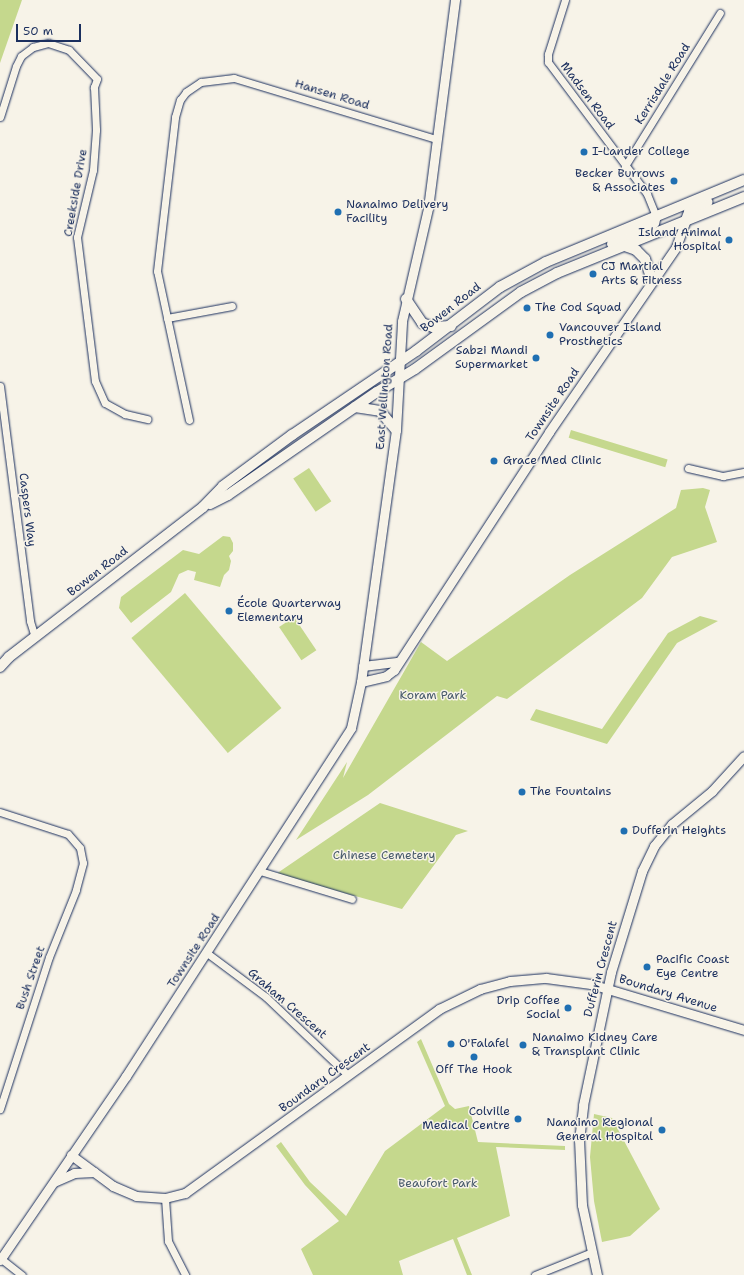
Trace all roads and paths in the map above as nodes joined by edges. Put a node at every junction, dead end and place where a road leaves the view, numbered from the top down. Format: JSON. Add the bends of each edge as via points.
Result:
{"nodes":[{"id":1,"x":455,"y":0,"type":"edge"},
{"id":2,"x":565,"y":0,"type":"edge"},
{"id":3,"x":720,"y":13,"type":"dead end"},
{"id":4,"x":0,"y":117,"type":"edge"},
{"id":5,"x":436,"y":138,"type":"junction"},
{"id":6,"x":625,"y":166,"type":"junction"},
{"id":7,"x":744,"y":181,"type":"edge"},
{"id":8,"x":744,"y":197,"type":"edge"},
{"id":9,"x":656,"y":216,"type":"junction"},
{"id":10,"x":686,"y":220,"type":"junction"},
{"id":11,"x":625,"y":246,"type":"junction"},
{"id":12,"x":595,"y":257,"type":"junction"},
{"id":13,"x":652,"y":281,"type":"junction"},
{"id":14,"x":406,"y":299,"type":"junction"},
{"id":15,"x":232,"y":306,"type":"dead end"},
{"id":16,"x":167,"y":318,"type":"junction"},
{"id":17,"x":451,"y":326,"type":"junction"},
{"id":18,"x":399,"y":362,"type":"junction"},
{"id":19,"x":399,"y":379,"type":"junction"},
{"id":20,"x":0,"y":386,"type":"edge"},
{"id":21,"x":356,"y":407,"type":"junction"},
{"id":22,"x":147,"y":419,"type":"dead end"},
{"id":23,"x":189,"y":420,"type":"dead end"},
{"id":24,"x":396,"y":430,"type":"junction"},
{"id":25,"x":688,"y":468,"type":"dead end"},
{"id":26,"x":744,"y":472,"type":"edge"},
{"id":27,"x":203,"y":508,"type":"junction"},
{"id":28,"x":35,"y":637,"type":"junction"},
{"id":29,"x":4,"y":659,"type":"edge"},
{"id":30,"x":397,"y":662,"type":"junction"},
{"id":31,"x":363,"y":666,"type":"junction"},
{"id":32,"x":0,"y":667,"type":"edge"},
{"id":33,"x":361,"y":682,"type":"junction"},
{"id":34,"x":744,"y":756,"type":"edge"},
{"id":35,"x":0,"y":812,"type":"edge"},
{"id":36,"x":260,"y":871,"type":"junction"},
{"id":37,"x":352,"y":899,"type":"dead end"},
{"id":38,"x":207,"y":953,"type":"junction"},
{"id":39,"x":607,"y":987,"type":"junction"},
{"id":40,"x":744,"y":1030,"type":"edge"},
{"id":41,"x":348,"y":1075,"type":"junction"},
{"id":42,"x":0,"y":1109,"type":"edge"},
{"id":43,"x":71,"y":1155,"type":"junction"},
{"id":44,"x":94,"y":1172,"type":"junction"},
{"id":45,"x":53,"y":1182,"type":"junction"},
{"id":46,"x":166,"y":1198,"type":"junction"},
{"id":47,"x":592,"y":1252,"type":"junction"},
{"id":48,"x":0,"y":1259,"type":"edge"},
{"id":49,"x":22,"y":1275,"type":"edge"},
{"id":50,"x":185,"y":1275,"type":"edge"},
{"id":51,"x":534,"y":1275,"type":"edge"},
{"id":52,"x":597,"y":1275,"type":"edge"}],
"edges":[{"from":1,"to":5,"type":"street","name":"East Wellington Road"},
{"from":2,"to":6,"type":"street","name":"Madsen Road","via":[[548,54],[548,62]]},
{"from":3,"to":6,"type":"street","name":"Kerrisdale Road"},
{"from":4,"to":22,"type":"street","name":"Creekside Drive","via":[[12,75],[21,56],[38,46],[58,45],[79,58],[97,79],[94,87],[96,130],[93,170],[77,237],[95,381],[105,403],[125,414]]},
{"from":5,"to":14,"type":"street","name":"East Wellington Road","via":[[422,241]]},
{"from":5,"to":16,"type":"street","name":"Hansen Road","via":[[239,79],[221,78],[201,82],[191,88],[180,100],[175,117],[157,271]]},
{"from":6,"to":9,"type":"street","name":"Madsen Road","via":[[647,194]]},
{"from":7,"to":9,"type":"main road","name":"Bowen Road"},
{"from":7,"to":10,"type":"main road","via":[[724,196],[689,212]]},
{"from":8,"to":10,"type":"main road","name":"Bowen Road"},
{"from":9,"to":12,"type":"main road","via":[[654,223],[647,228],[613,243]]},
{"from":9,"to":17,"type":"main road","name":"Bowen Road","via":[[528,271],[492,293]]},
{"from":10,"to":11,"type":"main road","name":"Bowen Road"},
{"from":10,"to":13,"type":"street","name":"Townsite Road","via":[[679,241]]},
{"from":11,"to":12,"type":"main road","name":"Bowen Road"},
{"from":11,"to":13,"type":"main road","via":[[636,250],[645,259]]},
{"from":12,"to":19,"type":"main road","name":"Bowen Road","via":[[548,277],[521,292]]},
{"from":13,"to":30,"type":"street","name":"Townsite Road"},
{"from":14,"to":17,"type":"main road","via":[[422,323],[433,327]]},
{"from":14,"to":18,"type":"street","name":"East Wellington Road","via":[[399,343]]},
{"from":15,"to":16,"type":"street"},
{"from":16,"to":23,"type":"street","name":"Hansen Road"},
{"from":17,"to":18,"type":"main road","name":"Bowen Road"},
{"from":18,"to":19,"type":"street","name":"East Wellington Road"},
{"from":18,"to":27,"type":"main road","name":"Bowen Road","via":[[223,486]]},
{"from":19,"to":21,"type":"main road","name":"Bowen Road"},
{"from":19,"to":24,"type":"street","name":"East Wellington Road"},
{"from":20,"to":28,"type":"street","name":"Caspers Way","via":[[30,621]]},
{"from":21,"to":24,"type":"main road","via":[[380,411]]},
{"from":21,"to":27,"type":"main road","name":"Bowen Road","via":[[228,495]]},
{"from":24,"to":31,"type":"street","name":"East Wellington Road"},
{"from":25,"to":26,"type":"street","via":[[723,476]]},
{"from":27,"to":28,"type":"main road","name":"Bowen Road"},
{"from":28,"to":29,"type":"main road","name":"Bowen Road"},
{"from":29,"to":32,"type":"main road","name":"Bowen Road"},
{"from":30,"to":31,"type":"street"},
{"from":30,"to":33,"type":"street","name":"Townsite Road","via":[[394,670],[386,676]]},
{"from":31,"to":33,"type":"street","name":"East Wellington Road"},
{"from":33,"to":36,"type":"street","name":"Townsite Road","via":[[356,713],[348,734]]},
{"from":34,"to":39,"type":"street","name":"Dufferin Crescent","via":[[712,791],[672,824],[654,846],[642,871]]},
{"from":35,"to":42,"type":"street","name":"Bush Street","via":[[68,834],[77,843],[82,855],[80,876],[49,957]]},
{"from":36,"to":37,"type":"street"},
{"from":36,"to":38,"type":"street","name":"Townsite Road"},
{"from":38,"to":41,"type":"street","name":"Graham Crescent","via":[[266,997]]},
{"from":38,"to":43,"type":"street","name":"Townsite Road"},
{"from":39,"to":40,"type":"street","name":"Boundary Avenue"},
{"from":39,"to":41,"type":"street","name":"Boundary Crescent","via":[[546,978],[510,981],[480,989],[439,1010]]},
{"from":39,"to":47,"type":"street","name":"Dufferin Crescent","via":[[584,1098],[579,1140],[580,1186]]},
{"from":41,"to":46,"type":"street","name":"Boundary Crescent","via":[[196,1187]]},
{"from":43,"to":44,"type":"street","name":"Boundary Crescent"},
{"from":43,"to":45,"type":"street","name":"Townsite Road"},
{"from":44,"to":45,"type":"street","via":[[74,1173]]},
{"from":44,"to":46,"type":"street","name":"Boundary Crescent","via":[[124,1192],[136,1196]]},
{"from":45,"to":48,"type":"street","name":"Townsite Road"},
{"from":46,"to":50,"type":"street","via":[[168,1241]]},
{"from":47,"to":51,"type":"street"},
{"from":47,"to":52,"type":"street","name":"Dufferin Crescent"},
{"from":48,"to":49,"type":"street"}]}
